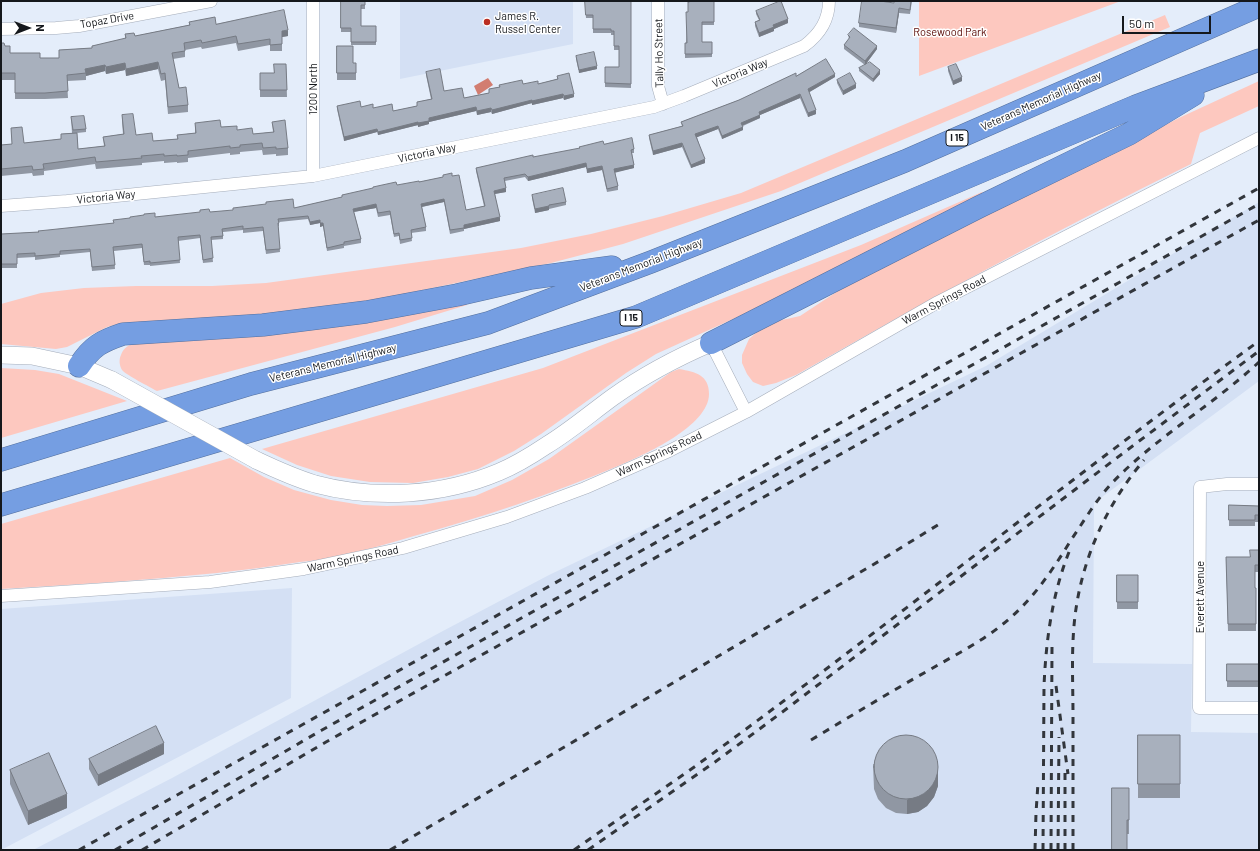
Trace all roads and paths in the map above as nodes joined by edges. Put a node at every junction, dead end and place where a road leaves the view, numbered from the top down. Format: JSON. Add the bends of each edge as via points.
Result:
{"nodes":[{"id":1,"x":212,"y":1,"type":"edge"},
{"id":2,"x":312,"y":1,"type":"edge"},
{"id":3,"x":658,"y":1,"type":"edge"},
{"id":4,"x":829,"y":1,"type":"edge"},
{"id":5,"x":1259,"y":6,"type":"edge"},
{"id":6,"x":1,"y":29,"type":"edge"},
{"id":7,"x":1259,"y":60,"type":"edge"},
{"id":8,"x":1238,"y":68,"type":"junction"},
{"id":9,"x":663,"y":104,"type":"junction"},
{"id":10,"x":1259,"y":138,"type":"edge"},
{"id":11,"x":313,"y":176,"type":"junction"},
{"id":12,"x":1,"y":206,"type":"edge"},
{"id":13,"x":651,"y":262,"type":"junction"},
{"id":14,"x":710,"y":343,"type":"junction"},
{"id":15,"x":1,"y":355,"type":"edge"},
{"id":16,"x":79,"y":366,"type":"junction"},
{"id":17,"x":746,"y":412,"type":"junction"},
{"id":18,"x":1,"y":460,"type":"edge"},
{"id":19,"x":1259,"y":484,"type":"edge"},
{"id":20,"x":1,"y":505,"type":"edge"},
{"id":21,"x":1,"y":596,"type":"edge"},
{"id":22,"x":1259,"y":708,"type":"edge"}],
"edges":[{"from":1,"to":6,"type":"street","name":"Topaz Drive","via":[[79,26]]},
{"from":2,"to":11,"type":"street","name":"1200 North"},
{"from":3,"to":9,"type":"street","name":"Tally Ho Street","via":[[658,86]]},
{"from":4,"to":9,"type":"street","name":"Victoria Way","via":[[826,18],[815,36],[804,46]]},
{"from":5,"to":13,"type":"highway","name":"Veterans Memorial Highway","number":"I 15","via":[[905,161]]},
{"from":7,"to":8,"type":"highway","number":"I 15"},
{"from":8,"to":14,"type":"highway","via":[[1130,134]]},
{"from":8,"to":20,"type":"highway","number":"I 15","via":[[1136,106],[636,317]]},
{"from":9,"to":11,"type":"street","name":"Victoria Way"},
{"from":10,"to":17,"type":"street","name":"Warm Springs Road","via":[[938,302]]},
{"from":11,"to":12,"type":"street","name":"Victoria Way"},
{"from":13,"to":16,"type":"highway","via":[[531,278],[366,312],[263,325],[123,334],[95,346]]},
{"from":13,"to":18,"type":"highway","name":"Veterans Memorial Highway","number":"I 15","via":[[488,323],[251,384]]},
{"from":14,"to":16,"type":"main road","bridge":true,"via":[[650,373],[548,444],[499,472],[447,488],[401,493],[367,493],[315,484],[286,474],[112,380]]},
{"from":14,"to":17,"type":"street"},
{"from":15,"to":16,"type":"main road","via":[[32,356]]},
{"from":17,"to":21,"type":"street","name":"Warm Springs Road","via":[[669,451],[585,488],[507,517],[404,548],[304,570],[210,582]]},
{"from":19,"to":22,"type":"street","name":"Everett Avenue","via":[[1200,487],[1199,708]]}]}
